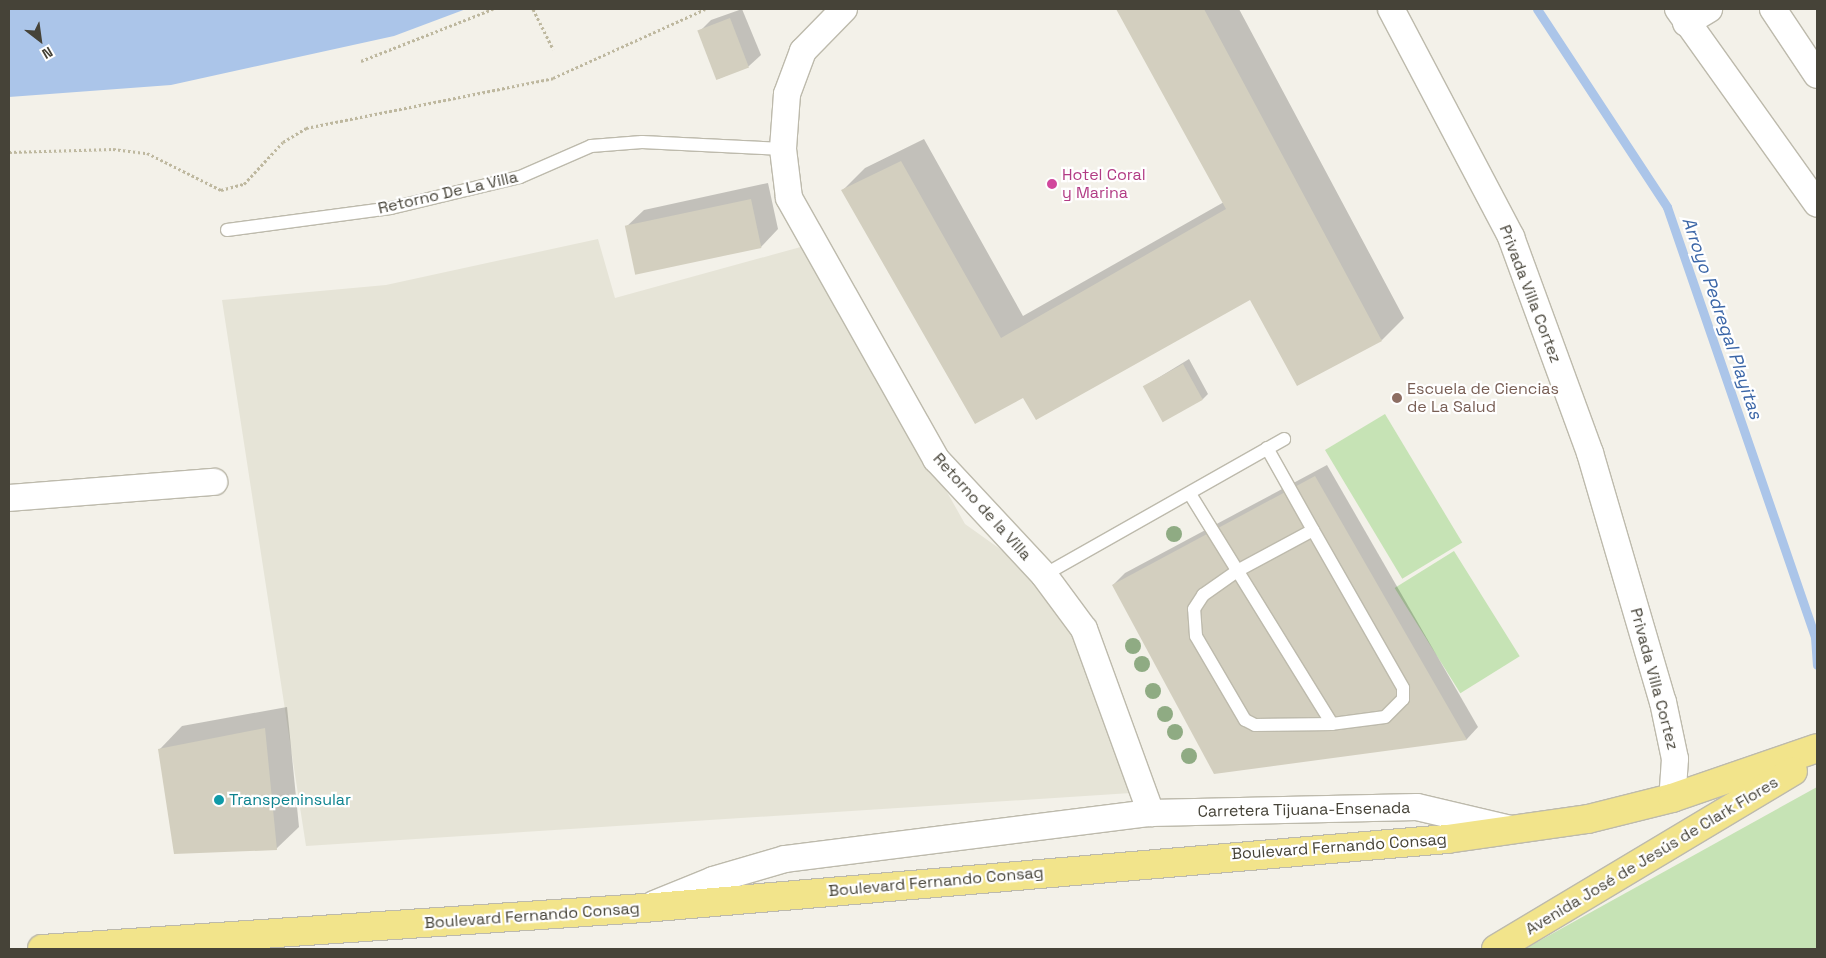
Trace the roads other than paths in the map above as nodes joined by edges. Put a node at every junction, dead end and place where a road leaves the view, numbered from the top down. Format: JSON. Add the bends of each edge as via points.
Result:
{"nodes":[{"id":1,"x":844,"y":9,"type":"edge"},
{"id":2,"x":1391,"y":9,"type":"edge"},
{"id":3,"x":1709,"y":9,"type":"edge"},
{"id":4,"x":1773,"y":9,"type":"edge"},
{"id":5,"x":1682,"y":16,"type":"edge"},
{"id":6,"x":1817,"y":75,"type":"edge"},
{"id":7,"x":783,"y":149,"type":"junction"},
{"id":8,"x":1817,"y":204,"type":"edge"},
{"id":9,"x":227,"y":230,"type":"dead end"},
{"id":10,"x":1284,"y":439,"type":"dead end"},
{"id":11,"x":1267,"y":448,"type":"junction"},
{"id":12,"x":214,"y":482,"type":"dead end"},
{"id":13,"x":1190,"y":494,"type":"junction"},
{"id":14,"x":9,"y":498,"type":"edge"},
{"id":15,"x":1314,"y":530,"type":"junction"},
{"id":16,"x":1238,"y":571,"type":"junction"},
{"id":17,"x":1044,"y":575,"type":"junction"},
{"id":18,"x":1332,"y":724,"type":"junction"},
{"id":19,"x":1812,"y":755,"type":"edge"},
{"id":20,"x":1672,"y":798,"type":"junction"},
{"id":21,"x":1151,"y":813,"type":"junction"},
{"id":22,"x":1515,"y":829,"type":"junction"},
{"id":23,"x":644,"y":908,"type":"junction"},
{"id":24,"x":123,"y":947,"type":"edge"},
{"id":25,"x":42,"y":949,"type":"edge"},
{"id":26,"x":1496,"y":949,"type":"edge"}],
"edges":[{"from":1,"to":7,"type":"street","name":"Retorno de la Villa","via":[[803,51],[787,94]]},
{"from":2,"to":20,"type":"street","name":"Privada Villa Cortez","via":[[1511,237],[1590,453],[1663,702],[1675,759]]},
{"from":3,"to":5,"type":"street"},
{"from":4,"to":6,"type":"street"},
{"from":5,"to":8,"type":"street"},
{"from":7,"to":9,"type":"lane","name":"Retorno De La Villa","via":[[642,142],[591,146],[520,177],[390,208]]},
{"from":7,"to":17,"type":"street","name":"Retorno de la Villa","via":[[789,198],[936,460]]},
{"from":10,"to":11,"type":"lane"},
{"from":11,"to":13,"type":"lane"},
{"from":11,"to":15,"type":"lane"},
{"from":12,"to":14,"type":"street"},
{"from":13,"to":16,"type":"lane"},
{"from":13,"to":17,"type":"lane"},
{"from":15,"to":16,"type":"lane"},
{"from":15,"to":18,"type":"lane","via":[[1403,688],[1398,708],[1385,717]]},
{"from":16,"to":18,"type":"lane"},
{"from":16,"to":18,"type":"lane","via":[[1203,595],[1192,622],[1196,636],[1245,720],[1267,726]]},
{"from":17,"to":21,"type":"street","name":"Retorno de la Villa","via":[[1084,629]]},
{"from":19,"to":20,"type":"highway","name":"Boulevard Fernando Consag"},
{"from":19,"to":26,"type":"highway","name":"Avenida José de Jesús de Clark Flores"},
{"from":20,"to":22,"type":"highway","name":"Boulevard Fernando Consag","via":[[1588,819]]},
{"from":21,"to":22,"type":"street","name":"Carretera Tijuana-Ensenada","via":[[1417,807]]},
{"from":21,"to":23,"type":"street","name":"Carretera Tijuana-Ensenada","via":[[785,859],[713,880]]},
{"from":22,"to":23,"type":"highway","name":"Boulevard Fernando Consag","via":[[1447,839]]},
{"from":23,"to":24,"type":"highway","name":"Boulevard Fernando Consag"},
{"from":24,"to":25,"type":"highway","name":"Boulevard Fernando Consag"}]}
